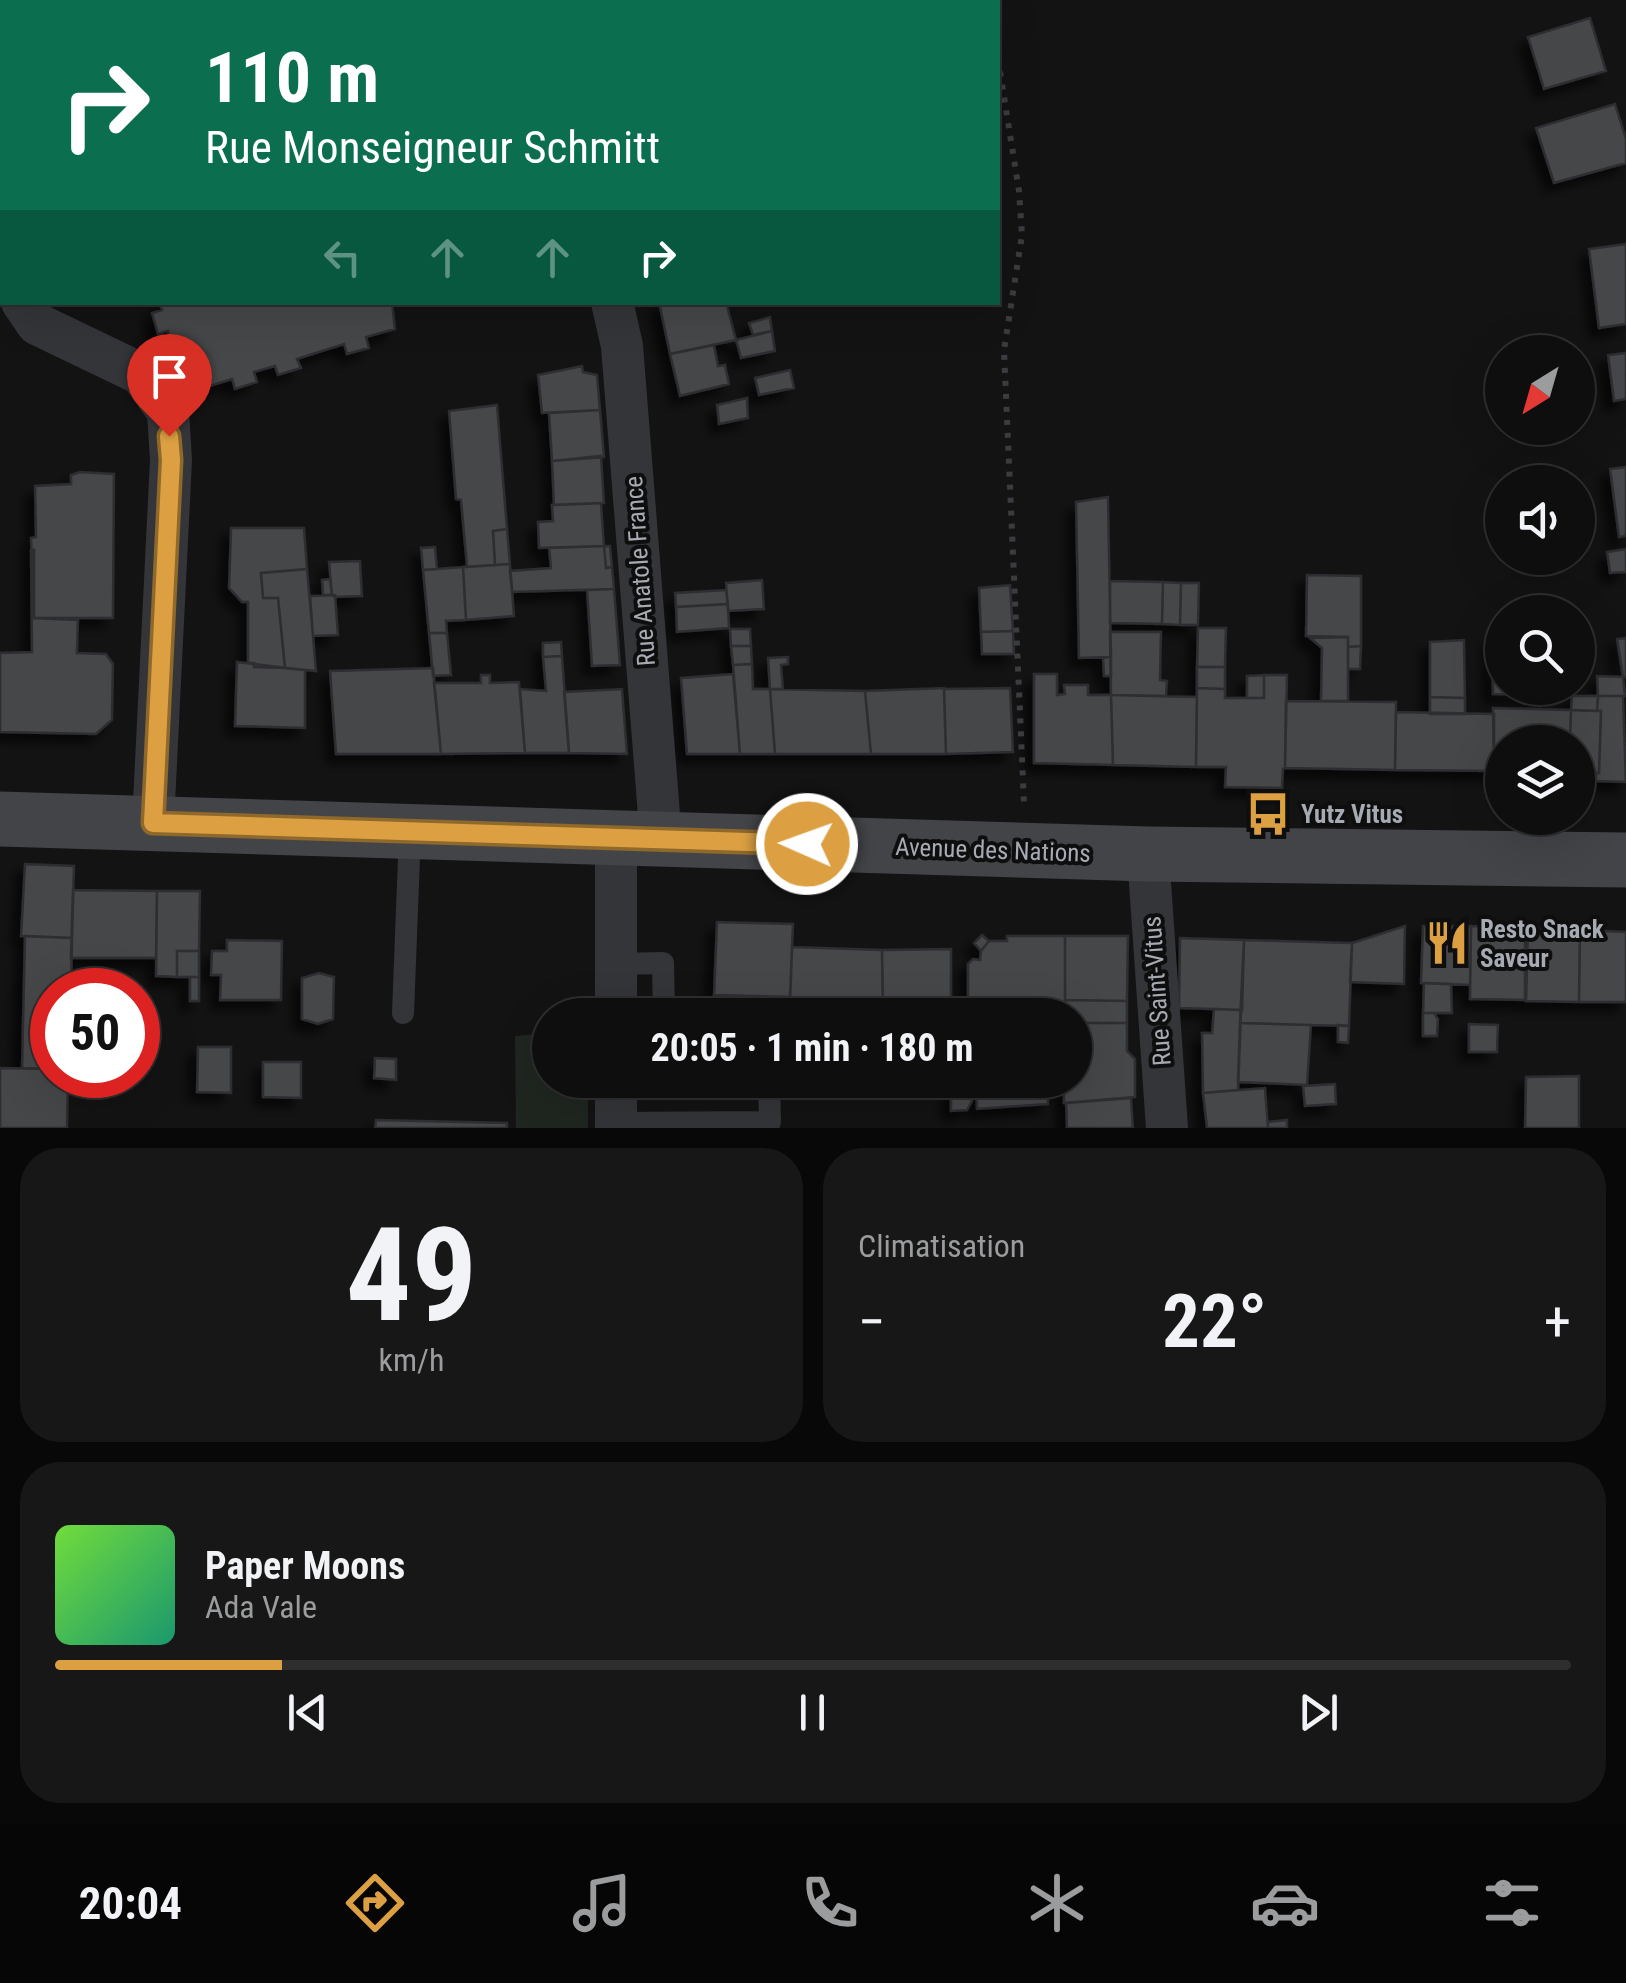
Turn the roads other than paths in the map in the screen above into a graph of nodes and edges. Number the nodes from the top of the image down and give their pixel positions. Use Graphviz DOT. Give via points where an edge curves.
graph roads {
  1 [pos="24,305"];
  2 [pos="613,305"];
  3 [pos="0,818"];
  4 [pos="153,823"];
  5 [pos="410,832"];
  6 [pos="638,840"];
  7 [pos="1148,854"];
  8 [pos="1626,860"];
  9 [pos="616,964"];
  10 [pos="616,998"];
  11 [pos="664,998"];
  12 [pos="403,1014"];
  13 [pos="616,1098"];
  14 [pos="770,1098"];
  15 [pos="616,1126"];
  16 [pos="1166,1128"];
  1 -- 4 [label="street" via="37,324 141,374 168,412"];
  2 -- 6 [label="street, Rue Anatole France" via="622,346"];
  3 -- 4 [label="main road, Avenue des Nations"];
  4 -- 5 [label="main road, Avenue des Nations"];
  5 -- 6 [label="main road, Avenue des Nations"];
  5 -- 12 [label="lane"];
  6 -- 7 [label="main road, Avenue des Nations"];
  6 -- 9 [label="street, Rue Anatole France"];
  7 -- 8 [label="main road, Avenue des Nations"];
  7 -- 16 [label="street, Rue Saint-Vitus"];
  9 -- 10 [label="street, Rue Anatole France"];
  9 -- 11 [label="lane" via="663,964"];
  13 -- 15 [label="street"];
  14 -- 15 [label="lane" via="770,1122"];
}
